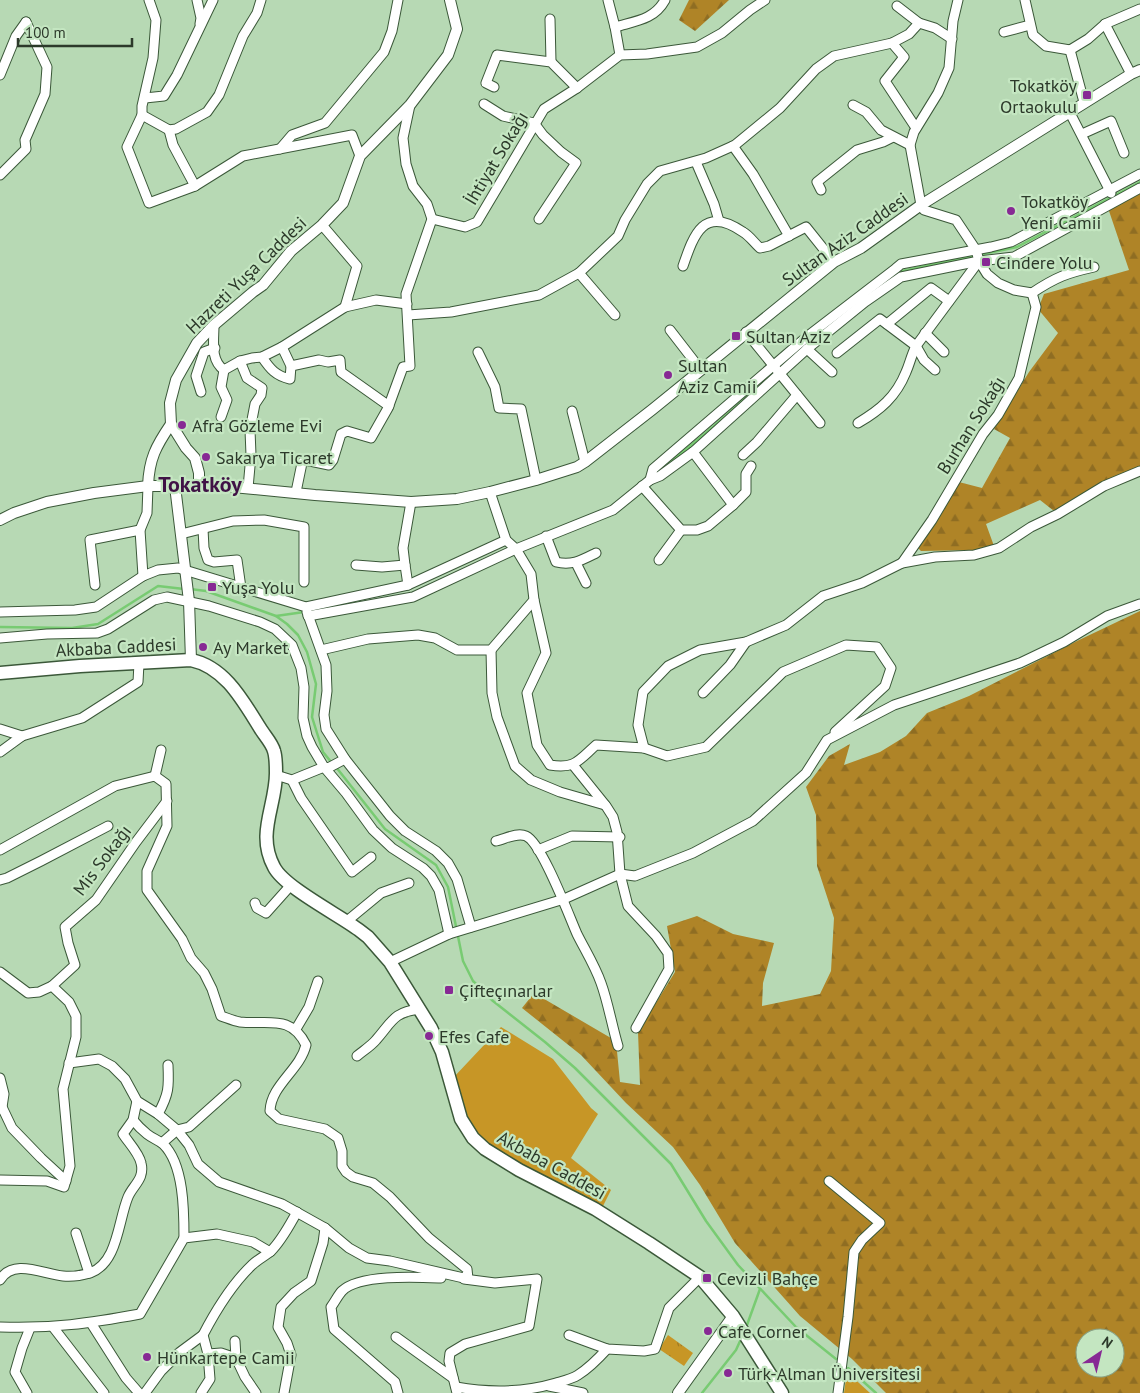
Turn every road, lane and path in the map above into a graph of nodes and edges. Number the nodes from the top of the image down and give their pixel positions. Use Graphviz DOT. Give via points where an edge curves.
graph roads {
  1 [pos="149,0"];
  2 [pos="197,0"];
  3 [pos="213,0"];
  4 [pos="261,0"];
  5 [pos="398,0"];
  6 [pos="450,0"];
  7 [pos="608,0"];
  8 [pos="665,0"];
  9 [pos="765,0"];
  10 [pos="958,0"];
  11 [pos="1025,0"];
  12 [pos="897,6"];
  13 [pos="1140,9"];
  14 [pos="550,19"];
  15 [pos="919,23"];
  16 [pos="1105,24"];
  17 [pos="1030,25"];
  18 [pos="200,26"];
  19 [pos="616,27"];
  20 [pos="1004,32"];
  21 [pos="952,39"];
  22 [pos="892,43"];
  23 [pos="1070,50"];
  24 [pos="620,55"];
  25 [pos="551,62"];
  26 [pos="1136,72"];
  27 [pos="0,75"];
  28 [pos="494,87"];
  29 [pos="577,88"];
  30 [pos="145,98"];
  31 [pos="1084,102"];
  32 [pos="484,104"];
  33 [pos="410,105"];
  34 [pos="853,105"];
  35 [pos="1069,111"];
  36 [pos="142,115"];
  37 [pos="534,123"];
  38 [pos="916,128"];
  39 [pos="169,130"];
  40 [pos="1082,134"];
  41 [pos="892,137"];
  42 [pos="910,145"];
  43 [pos="733,146"];
  44 [pos="280,149"];
  45 [pos="1124,153"];
  46 [pos="360,156"];
  47 [pos="696,162"];
  48 [pos="1140,174"];
  49 [pos="0,175"];
  50 [pos="195,186"];
  51 [pos="1140,188"];
  52 [pos="1109,189"];
  53 [pos="821,190"];
  54 [pos="1115,201"];
  55 [pos="921,205"];
  56 [pos="432,220"];
  57 [pos="539,220"];
  58 [pos="719,221"];
  59 [pos="322,225"];
  60 [pos="789,236"];
  61 [pos="976,250"];
  62 [pos="979,261"];
  63 [pos="834,262"];
  64 [pos="683,266"];
  65 [pos="1094,267"];
  66 [pos="579,273"];
  67 [pos="1032,293"];
  68 [pos="949,301"];
  69 [pos="408,304"];
  70 [pos="345,307"];
  71 [pos="408,315"];
  72 [pos="615,315"];
  73 [pos="887,324"];
  74 [pos="214,325"];
  75 [pos="670,330"];
  76 [pos="746,332"];
  77 [pos="926,333"];
  78 [pos="916,346"];
  79 [pos="282,347"];
  80 [pos="215,348"];
  81 [pos="807,349"];
  82 [pos="478,352"];
  83 [pos="944,352"];
  84 [pos="837,353"];
  85 [pos="262,357"];
  86 [pos="240,361"];
  87 [pos="291,366"];
  88 [pos="773,367"];
  89 [pos="224,370"];
  90 [pos="701,370"];
  91 [pos="935,370"];
  92 [pos="832,372"];
  93 [pos="780,374"];
  94 [pos="201,392"];
  95 [pos="797,395"];
  96 [pos="389,406"];
  97 [pos="572,411"];
  98 [pos="220,418"];
  99 [pos="820,423"];
  100 [pos="858,423"];
  101 [pos="171,424"];
  102 [pos="693,452"];
  103 [pos="743,455"];
  104 [pos="585,462"];
  105 [pos="751,466"];
  106 [pos="1140,471"];
  107 [pos="536,480"];
  108 [pos="646,483"];
  109 [pos="148,486"];
  110 [pos="175,486"];
  111 [pos="199,486"];
  112 [pos="248,488"];
  113 [pos="296,492"];
  114 [pos="490,492"];
  115 [pos="411,502"];
  116 [pos="733,505"];
  117 [pos="0,520"];
  118 [pos="203,529"];
  119 [pos="140,530"];
  120 [pos="681,530"];
  121 [pos="181,534"];
  122 [pos="546,536"];
  123 [pos="506,540"];
  124 [pos="516,549"];
  125 [pos="596,553"];
  126 [pos="659,560"];
  127 [pos="576,563"];
  128 [pos="902,563"];
  129 [pos="404,564"];
  130 [pos="356,565"];
  131 [pos="185,574"];
  132 [pos="144,576"];
  133 [pos="304,582"];
  134 [pos="586,583"];
  135 [pos="95,585"];
  136 [pos="408,585"];
  137 [pos="240,588"];
  138 [pos="189,599"];
  139 [pos="534,600"];
  140 [pos="1140,604"];
  141 [pos="0,612"];
  142 [pos="307,612"];
  143 [pos="0,638"];
  144 [pos="746,642"];
  145 [pos="321,650"];
  146 [pos="491,650"];
  147 [pos="191,660"];
  148 [pos="140,663"];
  149 [pos="0,673"];
  150 [pos="703,693"];
  151 [pos="0,729"];
  152 [pos="22,736"];
  153 [pos="827,740"];
  154 [pos="644,748"];
  155 [pos="161,750"];
  156 [pos="0,752"];
  157 [pos="343,760"];
  158 [pos="573,765"];
  159 [pos="326,767"];
  160 [pos="276,775"];
  161 [pos="155,776"];
  162 [pos="292,780"];
  163 [pos="168,801"];
  164 [pos="606,806"];
  165 [pos="108,826"];
  166 [pos="618,836"];
  167 [pos="496,842"];
  168 [pos="0,850"];
  169 [pos="538,850"];
  170 [pos="371,857"];
  171 [pos="620,874"];
  172 [pos="0,880"];
  173 [pos="409,883"];
  174 [pos="291,885"];
  175 [pos="564,899"];
  176 [pos="255,903"];
  177 [pos="347,921"];
  178 [pos="470,928"];
  179 [pos="451,933"];
  180 [pos="390,962"];
  181 [pos="0,972"];
  182 [pos="318,982"];
  183 [pos="52,986"];
  184 [pos="420,1008"];
  185 [pos="636,1028"];
  186 [pos="296,1029"];
  187 [pos="618,1046"];
  188 [pos="357,1056"];
  189 [pos="69,1063"];
  190 [pos="168,1065"];
  191 [pos="0,1078"];
  192 [pos="236,1085"];
  193 [pos="2,1094"];
  194 [pos="137,1100"];
  195 [pos="1,1108"];
  196 [pos="158,1114"];
  197 [pos="133,1120"];
  198 [pos="177,1130"];
  199 [pos="162,1143"];
  200 [pos="0,1180"];
  201 [pos="829,1181"];
  202 [pos="65,1184"];
  203 [pos="297,1212"];
  204 [pos="325,1228"];
  205 [pos="76,1233"];
  206 [pos="184,1238"];
  207 [pos="270,1252"];
  208 [pos="89,1273"];
  209 [pos="700,1277"];
  210 [pos="468,1279"];
  211 [pos="0,1280"];
  212 [pos="734,1316"];
  213 [pos="91,1323"];
  214 [pos="0,1327"];
  215 [pos="53,1327"];
  216 [pos="30,1328"];
  217 [pos="203,1335"];
  218 [pos="569,1335"];
  219 [pos="396,1337"];
  220 [pos="235,1341"];
  221 [pos="607,1349"];
  222 [pos="208,1354"];
  223 [pos="236,1358"];
  224 [pos="455,1386"];
  225 [pos="546,1386"];
  226 [pos="27,1393"];
  227 [pos="104,1393"];
  228 [pos="139,1393"];
  229 [pos="145,1393"];
  230 [pos="201,1393"];
  231 [pos="256,1393"];
  232 [pos="284,1393"];
  233 [pos="398,1393"];
  234 [pos="580,1393"];
  235 [pos="678,1393"];
  236 [pos="782,1393"];
  237 [pos="838,1393"];
  1 -- 30 [label="street" via="156,20"];
  2 -- 18 [label="street"];
  3 -- 18 [label="street"];
  4 -- 39 [label="street" via="219,95 207,112"];
  5 -- 44 [label="street" via="384,52 325,123 292,135"];
  6 -- 33 [label="street, Hazreti Yuşa Caddesi" via="457,29 448,55"];
  7 -- 19 [label="street"];
  8 -- 19 [label="street" via="648,18"];
  9 -- 24 [label="street" via="722,33 697,47"];
  10 -- 21 [label="street"];
  11 -- 17 [label="street"];
  12 -- 15 [label="street"];
  13 -- 16 [label="street"];
  14 -- 25 [label="street"];
  15 -- 21 [label="street"];
  15 -- 22 [label="street" via="909,34"];
  16 -- 23 [label="street"];
  16 -- 26 [label="street"];
  17 -- 20 [label="street"];
  17 -- 23 [label="street" via="1032,35 1046,46"];
  18 -- 30 [label="street" via="164,96"];
  19 -- 24 [label="street"];
  21 -- 38 [label="street" via="949,68"];
  22 -- 38 [label="street" via="904,57 884,81"];
  22 -- 43 [label="street" via="834,56 816,69 780,108"];
  23 -- 31 [label="street"];
  24 -- 29 [label="street, İhtiyat Sokağı"];
  25 -- 28 [label="street" via="497,55 486,83"];
  25 -- 29 [label="street"];
  26 -- 31 [label="street, Sultan Aziz Caddesi"];
  27 -- 49 [label="street" via="16,36 26,22 47,67 45,94 24,140 26,149"];
  29 -- 37 [label="street, İhtiyat Sokağı" via="544,109"];
  30 -- 36 [label="street"];
  31 -- 35 [label="street, Sultan Aziz Caddesi"];
  32 -- 37 [label="street" via="504,116"];
  33 -- 46 [label="street, Hazreti Yuşa Caddesi"];
  33 -- 56 [label="street" via="403,138 406,164 413,186 427,204"];
  34 -- 41 [label="street" via="866,112 881,130"];
  35 -- 40 [label="street"];
  35 -- 55 [label="street, Sultan Aziz Caddesi"];
  36 -- 39 [label="street"];
  36 -- 50 [label="street" via="128,146 149,203"];
  37 -- 56 [label="street, İhtiyat Sokağı" via="477,222 465,227"];
  37 -- 57 [label="street" via="576,163"];
  38 -- 42 [label="street"];
  39 -- 50 [label="street" via="173,145"];
  40 -- 45 [label="street" via="1111,121"];
  40 -- 52 [label="street"];
  41 -- 42 [label="street"];
  41 -- 53 [label="street" via="856,150 818,182"];
  42 -- 55 [label="street"];
  43 -- 47 [label="street"];
  43 -- 60 [label="street" via="754,174"];
  44 -- 46 [label="street" via="352,135"];
  44 -- 50 [label="street" via="243,156"];
  46 -- 59 [label="street, Hazreti Yuşa Caddesi" via="343,203"];
  47 -- 58 [label="street"];
  47 -- 66 [label="street" via="660,171 647,184 618,236"];
  48 -- 52 [label="street"];
  51 -- 54 [label="street"];
  52 -- 54 [label="street"];
  52 -- 61 [label="street" via="1011,242"];
  54 -- 62 [label="street" via="1014,257"];
  55 -- 61 [label="street" via="924,210 956,220"];
  55 -- 63 [label="street, Sultan Aziz Caddesi" via="861,248"];
  56 -- 69 [label="street" via="406,294"];
  58 -- 60 [label="street" via="745,233 760,248"];
  58 -- 64 [label="street" via="702,226 691,243"];
  59 -- 70 [label="street" via="357,266"];
  59 -- 74 [label="street, Hazreti Yuşa Caddesi" via="291,252 263,285"];
  60 -- 63 [label="street" via="806,227"];
  61 -- 62 [label="street"];
  61 -- 88 [label="street" via="901,264"];
  62 -- 67 [label="street" via="998,284"];
  62 -- 68 [label="street"];
  62 -- 81 [label="street" via="901,277"];
  63 -- 76 [label="street, Sultan Aziz Caddesi"];
  65 -- 67 [label="street" via="1070,272"];
  66 -- 71 [label="street" via="539,295 451,312"];
  66 -- 72 [label="street"];
  67 -- 128 [label="street, Burhan Sokağı" via="1036,307 1019,378"];
  68 -- 73 [label="street" via="931,288"];
  68 -- 77 [label="street"];
  69 -- 70 [label="street" via="376,300"];
  69 -- 71 [label="street"];
  70 -- 79 [label="street"];
  71 -- 96 [label="street" via="410,366 402,368"];
  73 -- 78 [label="street"];
  73 -- 84 [label="street" via="880,319"];
  74 -- 80 [label="street"];
  74 -- 101 [label="street, Hazreti Yuşa Caddesi" via="197,343 176,380 170,403"];
  75 -- 90 [label="street"];
  76 -- 88 [label="street"];
  76 -- 90 [label="street, Sultan Aziz Caddesi"];
  77 -- 78 [label="street"];
  77 -- 83 [label="street"];
  78 -- 91 [label="street"];
  78 -- 100 [label="street" via="892,399 878,412"];
  79 -- 85 [label="street"];
  79 -- 87 [label="street"];
  80 -- 89 [label="street" via="214,359"];
  80 -- 94 [label="street" via="204,352 196,376"];
  81 -- 92 [label="street"];
  81 -- 93 [label="street"];
  82 -- 107 [label="street" via="495,387 499,408 521,409"];
  85 -- 86 [label="street"];
  85 -- 87 [label="street" via="279,377 290,379"];
  86 -- 89 [label="street"];
  86 -- 112 [label="street" via="247,378 262,388 250,430"];
  87 -- 96 [label="street" via="319,360 340,360 341,372"];
  88 -- 93 [label="street"];
  88 -- 108 [label="street" via="653,469"];
  89 -- 98 [label="street" via="221,387 227,400"];
  90 -- 104 [label="street, Sultan Aziz Caddesi"];
  93 -- 95 [label="street"];
  93 -- 102 [label="street"];
  95 -- 99 [label="street"];
  95 -- 103 [label="street"];
  96 -- 113 [label="street" via="370,438 346,431 341,434 329,465 305,460"];
  97 -- 104 [label="street"];
  101 -- 109 [label="street" via="153,452"];
  101 -- 111 [label="street" via="195,458 200,474"];
  102 -- 108 [label="street"];
  102 -- 116 [label="street"];
  104 -- 107 [label="street, Sultan Aziz Caddesi"];
  105 -- 116 [label="street" via="746,474 746,492"];
  106 -- 128 [label="street" via="1104,486 999,548 974,555"];
  107 -- 114 [label="street, Sultan Aziz Caddesi"];
  108 -- 120 [label="street"];
  108 -- 122 [label="street" via="613,510"];
  109 -- 110 [label="street, Sultan Aziz Caddesi"];
  109 -- 117 [label="street, Sultan Aziz Caddesi" via="47,502"];
  109 -- 119 [label="street" via="147,513"];
  110 -- 111 [label="street, Sultan Aziz Caddesi"];
  110 -- 121 [label="street"];
  111 -- 112 [label="street, Sultan Aziz Caddesi"];
  112 -- 113 [label="street, Sultan Aziz Caddesi"];
  113 -- 115 [label="street, Sultan Aziz Caddesi"];
  114 -- 115 [label="street, Sultan Aziz Caddesi" via="457,499"];
  114 -- 123 [label="street"];
  115 -- 129 [label="street"];
  116 -- 120 [label="street" via="708,526"];
  118 -- 121 [label="street"];
  118 -- 133 [label="street" via="233,521 264,520 304,528"];
  118 -- 137 [label="street" via="208,560 237,560"];
  119 -- 132 [label="street"];
  119 -- 135 [label="street" via="90,540"];
  120 -- 126 [label="street"];
  121 -- 131 [label="street"];
  122 -- 124 [label="street"];
  122 -- 127 [label="street" via="556,562"];
  123 -- 124 [label="street"];
  123 -- 136 [label="street"];
  124 -- 139 [label="street" via="531,574"];
  124 -- 142 [label="street" via="413,597"];
  125 -- 127 [label="street"];
  127 -- 134 [label="street"];
  128 -- 144 [label="street" via="862,583 823,596 786,625"];
  129 -- 130 [label="street"];
  129 -- 136 [label="street"];
  131 -- 132 [label="street" via="178,568 158,570"];
  131 -- 137 [label="street"];
  131 -- 138 [label="street"];
  132 -- 141 [label="street" via="96,608"];
  136 -- 142 [label="street"];
  137 -- 142 [label="street"];
  138 -- 143 [label="street" via="154,600 108,629 97,632"];
  138 -- 147 [label="street"];
  138 -- 159 [label="street" via="260,622 288,640 301,668 307,736"];
  139 -- 146 [label="street"];
  139 -- 158 [label="street" via="546,653 527,693 538,745 550,765"];
  140 -- 153 [label="street" via="1106,616 1064,642 1020,663 894,705"];
  142 -- 145 [label="street"];
  144 -- 150 [label="street" via="730,665"];
  144 -- 154 [label="street" via="700,650 668,666 643,692 638,725"];
  145 -- 146 [label="street" via="368,639 418,635 435,638 457,650"];
  145 -- 157 [label="street" via="326,666 326,729"];
  146 -- 164 [label="street" via="492,693 515,766 531,780"];
  147 -- 148 [label="main road, Akbaba Caddesi"];
  147 -- 160 [label="main road, Akbaba Caddesi" via="203,662 229,682 242,698 274,750"];
  148 -- 149 [label="main road, Akbaba Caddesi"];
  148 -- 152 [label="street" via="138,682 82,718"];
  151 -- 152 [label="street"];
  152 -- 156 [label="street"];
  153 -- 154 [label="street" via="886,686 891,668 877,647 846,645 783,672 706,747 667,756"];
  153 -- 171 [label="street" via="806,773 752,821 693,854 635,876"];
  154 -- 158 [label="street" via="596,745"];
  155 -- 161 [label="street"];
  157 -- 159 [label="street"];
  157 -- 178 [label="street" via="398,824 448,863 457,879"];
  158 -- 164 [label="street"];
  159 -- 162 [label="street"];
  159 -- 179 [label="street" via="379,836 431,876 439,890"];
  160 -- 162 [label="street"];
  160 -- 174 [label="main road, Akbaba Caddesi" via="267,824 267,850 274,869"];
  161 -- 163 [label="street" via="166,784"];
  161 -- 168 [label="street" via="115,786"];
  162 -- 170 [label="street" via="352,872"];
  163 -- 183 [label="street, Mis Sokağı" via="96,900 66,927 75,964"];
  163 -- 186 [label="street" via="167,826 147,870 147,890 204,973 221,1016 237,1022 277,1022"];
  164 -- 166 [label="street"];
  165 -- 172 [label="street"];
  166 -- 169 [label="street" via="572,836"];
  166 -- 171 [label="street"];
  167 -- 169 [label="street" via="524,835"];
  169 -- 175 [label="street"];
  171 -- 175 [label="street"];
  171 -- 185 [label="street" via="628,906 668,953 670,969"];
  173 -- 177 [label="street" via="381,893"];
  174 -- 176 [label="street" via="266,913"];
  174 -- 177 [label="main road, Akbaba Caddesi"];
  175 -- 178 [label="street"];
  175 -- 187 [label="street" via="601,983"];
  177 -- 180 [label="main road, Akbaba Caddesi" via="368,937"];
  178 -- 179 [label="street"];
  179 -- 180 [label="street"];
  180 -- 184 [label="main road, Akbaba Caddesi"];
  181 -- 183 [label="street" via="28,993"];
  182 -- 186 [label="street"];
  183 -- 189 [label="street" via="69,1002 76,1016 76,1037"];
  184 -- 188 [label="street" via="406,1010 396,1016"];
  184 -- 209 [label="main road, Akbaba Caddesi" via="442,1052 461,1119 473,1138 519,1170 595,1209"];
  186 -- 210 [label="street" via="306,1046 304,1055 280,1086 270,1104 270,1112 279,1119 324,1129 338,1138 342,1166 346,1172 373,1184 390,1197 430,1238 467,1269"];
  189 -- 194 [label="street" via="99,1059 112,1066 125,1079"];
  189 -- 202 [label="street" via="63,1089 70,1166"];
  190 -- 196 [label="street" via="169,1086"];
  191 -- 193 [label="street"];
  192 -- 198 [label="street" via="188,1127"];
  193 -- 195 [label="street"];
  194 -- 196 [label="street"];
  194 -- 197 [label="street"];
  195 -- 202 [label="street" via="12,1128"];
  196 -- 198 [label="street"];
  197 -- 199 [label="street" via="146,1134"];
  197 -- 208 [label="street" via="123,1134 141,1161 142,1173 129,1194 111,1251 101,1267"];
  198 -- 199 [label="street"];
  198 -- 203 [label="street" via="198,1164 219,1182"];
  199 -- 206 [label="street" via="175,1165 184,1203"];
  200 -- 202 [label="street" via="47,1180"];
  201 -- 237 [label="street" via="880,1223 854,1252"];
  203 -- 204 [label="street"];
  203 -- 207 [label="street"];
  204 -- 210 [label="street" via="367,1258"];
  204 -- 232 [label="street" via="311,1281 281,1307 278,1327 291,1355"];
  205 -- 208 [label="street"];
  206 -- 207 [label="street" via="217,1234 253,1242"];
  206 -- 213 [label="street" via="140,1314"];
  207 -- 217 [label="street" via="252,1264 235,1284"];
  208 -- 211 [label="street" via="64,1276 13,1269 4,1272"];
  209 -- 212 [label="main road, Akbaba Caddesi"];
  209 -- 221 [label="street" via="669,1308 655,1349"];
  210 -- 224 [label="street" via="495,1283 537,1279 536,1293 529,1326 464,1344 450,1353"];
  210 -- 233 [label="street" via="400,1276 350,1285 331,1307 334,1329 395,1382"];
  212 -- 235 [label="street"];
  212 -- 236 [label="main road, Akbaba Caddesi"];
  213 -- 215 [label="street"];
  213 -- 228 [label="street"];
  214 -- 216 [label="street"];
  215 -- 216 [label="street"];
  215 -- 227 [label="street"];
  216 -- 226 [label="street" via="14,1372"];
  217 -- 222 [label="street"];
  217 -- 229 [label="street" via="161,1371"];
  218 -- 221 [label="street"];
  219 -- 224 [label="street"];
  220 -- 223 [label="street"];
  221 -- 225 [label="street" via="576,1376"];
  222 -- 223 [label="street" via="221,1353"];
  222 -- 230 [label="street" via="210,1380"];
  223 -- 231 [label="street"];
  224 -- 225 [label="street" via="480,1392 516,1392"];
  225 -- 234 [label="street"];
}
